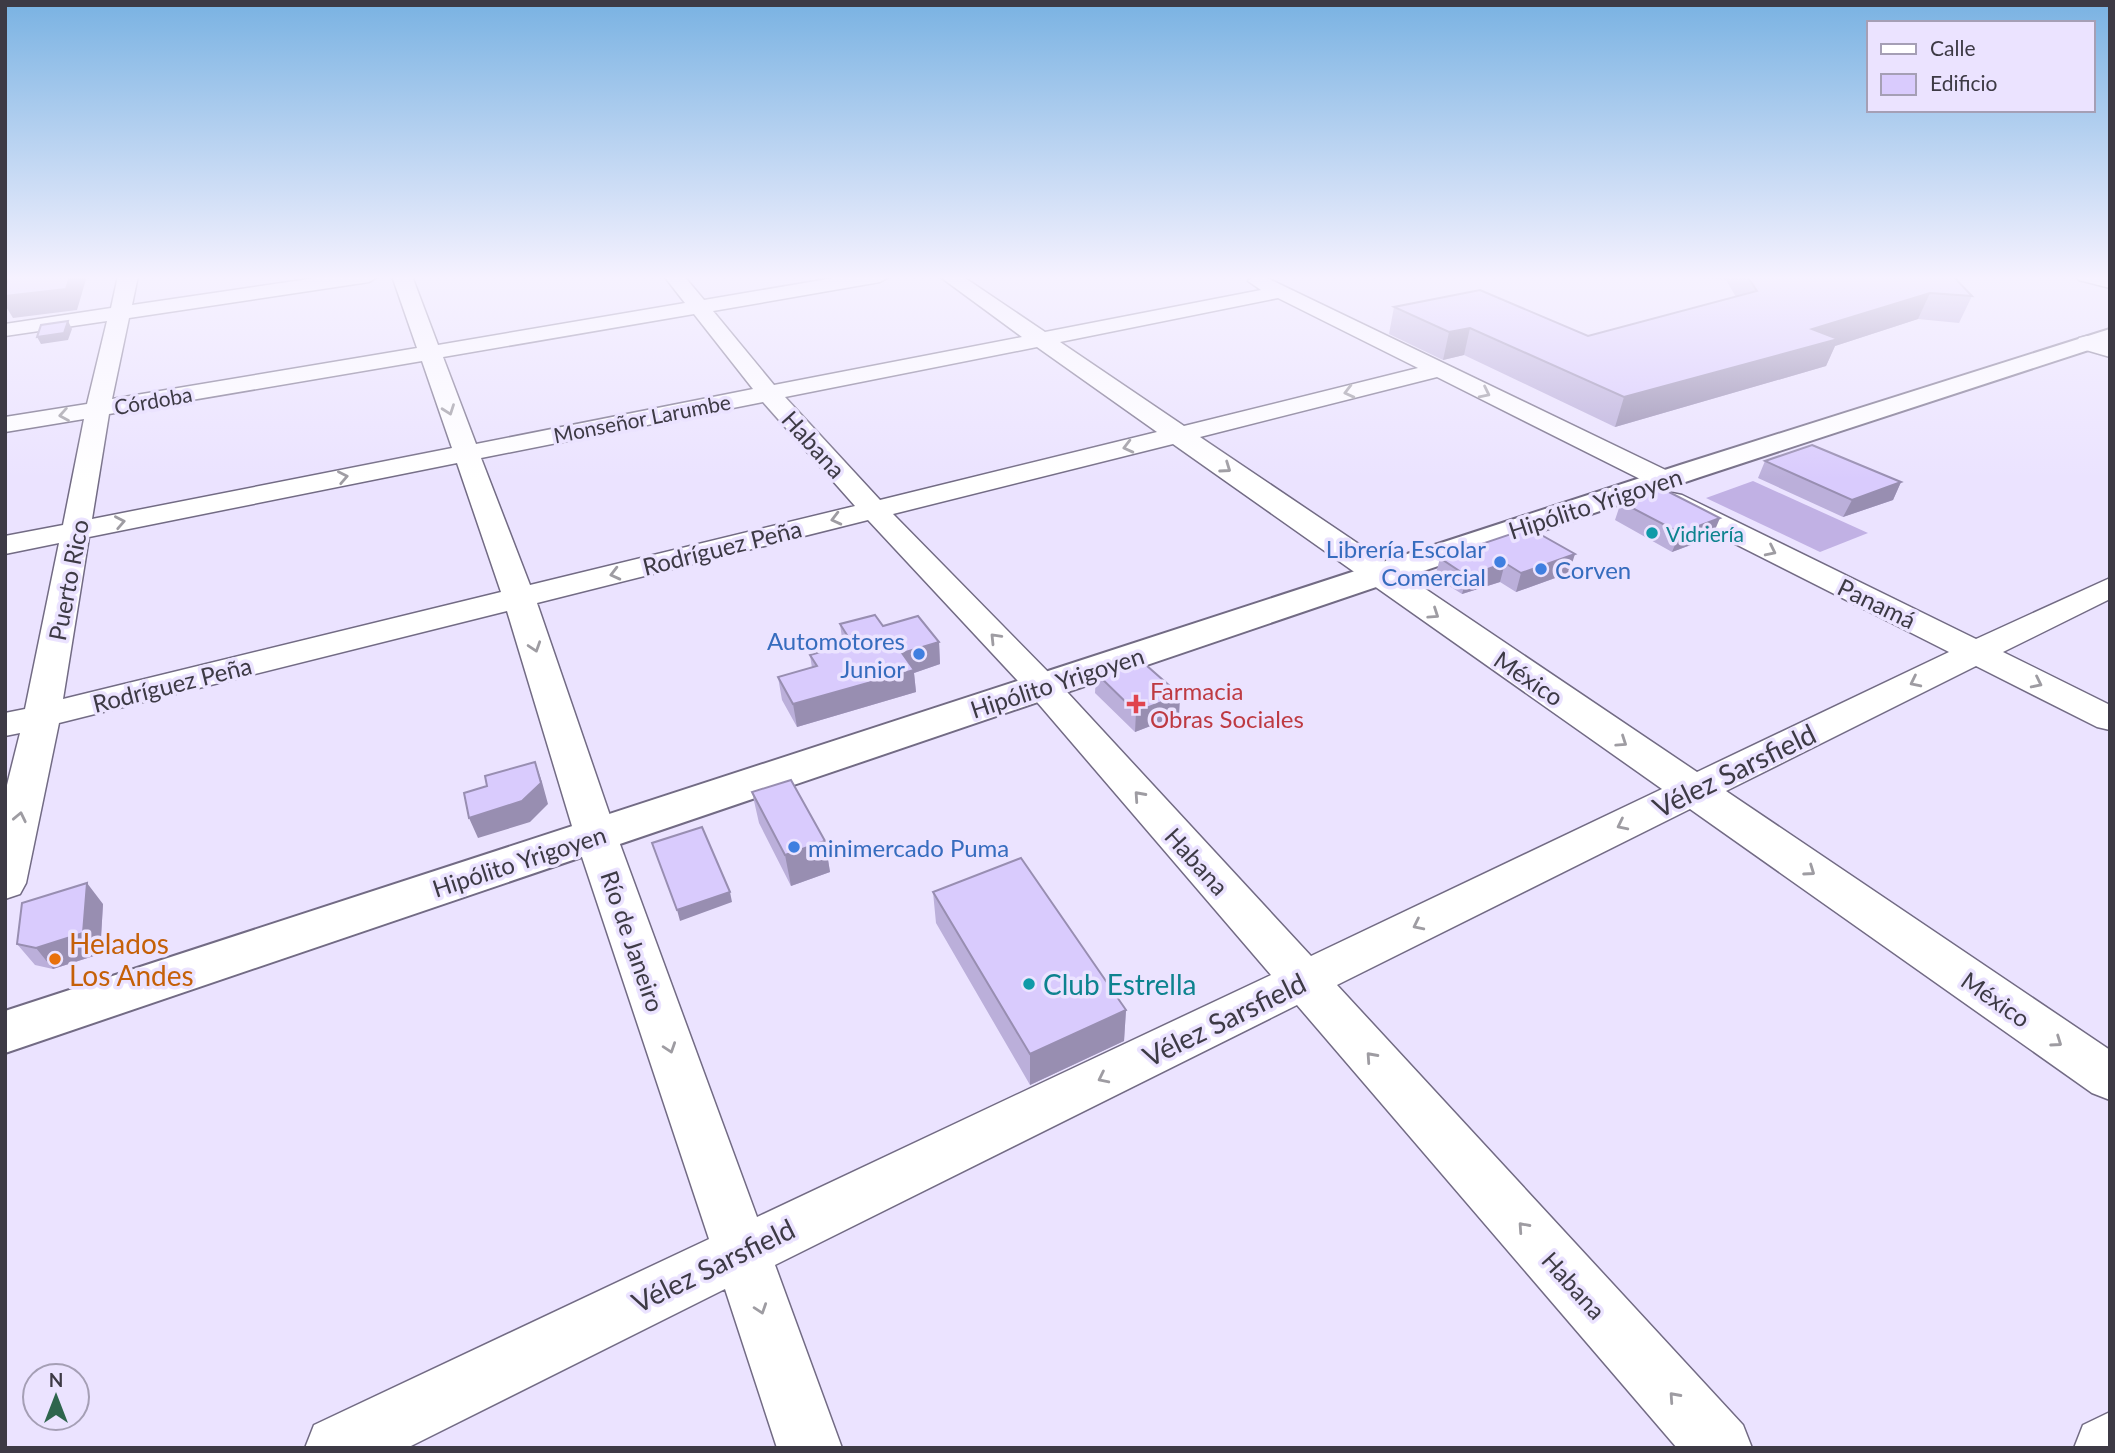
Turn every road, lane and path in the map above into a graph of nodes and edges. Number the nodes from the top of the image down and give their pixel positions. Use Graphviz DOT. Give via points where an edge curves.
graph roads {
  1 [pos="112,344"];
  2 [pos="425,344"];
  3 [pos="486,344"];
  4 [pos="730,344"];
  5 [pos="1016,344"];
  6 [pos="1047,344"];
  7 [pos="1386,344"];
  8 [pos="2099,344"];
  9 [pos="428,354"];
  10 [pos="1439,370"];
  11 [pos="768,393"];
  12 [pos="98,410"];
  13 [pos="5,425"];
  14 [pos="1179,434"];
  15 [pos="465,453"];
  16 [pos="1654,483"];
  17 [pos="873,510"];
  18 [pos="78,530"];
  19 [pos="5,545"];
  20 [pos="1378,575"];
  21 [pos="2110,587"];
  22 [pos="519,598"];
  23 [pos="1976,653"];
  24 [pos="1042,687"];
  25 [pos="42,716"];
  26 [pos="2110,719"];
  27 [pos="5,725"];
  28 [pos="1692,790"];
  29 [pos="596,835"];
  30 [pos="5,883"];
  31 [pos="1303,981"];
  32 [pos="5,1032"];
  33 [pos="2110,1078"];
  34 [pos="741,1251"];
  35 [pos="2110,1444"];
  36 [pos="337,1448"];
  37 [pos="810,1448"];
  38 [pos="1720,1448"];
  39 [pos="2106,1448"];
  1 -- 12 [label="street, Puerto Rico"];
  2 -- 9 [label="street, Río de Janeiro"];
  3 -- 9 [label="street, Córdoba"];
  4 -- 11 [label="street, Habana"];
  5 -- 11 [label="street, Monseñor Larumbe"];
  6 -- 14 [label="street, México"];
  7 -- 10 [label="street, Panamá"];
  8 -- 16 [label="street, Hipólito Yrigoyen"];
  9 -- 12 [label="street, Córdoba"];
  9 -- 15 [label="street, Río de Janeiro, one-way"];
  10 -- 14 [label="street, Rodríguez Peña, one-way"];
  10 -- 16 [label="street, Panamá, one-way"];
  11 -- 15 [label="street, Monseñor Larumbe"];
  11 -- 17 [label="street, Habana"];
  12 -- 13 [label="street, Córdoba, one-way"];
  12 -- 18 [label="street, Puerto Rico"];
  14 -- 17 [label="street, Rodríguez Peña, one-way"];
  14 -- 20 [label="street, México, one-way"];
  18 -- 15 [label="street, Monseñor Larumbe, one-way"];
  15 -- 22 [label="street, Río de Janeiro"];
  16 -- 20 [label="street, Hipólito Yrigoyen"];
  16 -- 23 [label="street, Panamá, one-way"];
  17 -- 22 [label="street, Rodríguez Peña, one-way"];
  24 -- 17 [label="street, Habana, one-way"];
  18 -- 19 [label="street, Monseñor Larumbe"];
  18 -- 25 [label="street, Puerto Rico"];
  20 -- 24 [label="street, Hipólito Yrigoyen"];
  20 -- 28 [label="street, México, one-way"];
  21 -- 23 [label="street, Vélez Sarsfield"];
  22 -- 25 [label="street, Rodríguez Peña"];
  22 -- 29 [label="street, Río de Janeiro, one-way"];
  23 -- 26 [label="street, Panamá, one-way"];
  23 -- 28 [label="street, Vélez Sarsfield, one-way"];
  24 -- 29 [label="street, Hipólito Yrigoyen"];
  31 -- 24 [label="street, Habana, one-way"];
  25 -- 27 [label="street, Rodríguez Peña"];
  30 -- 25 [label="street, Puerto Rico, one-way"];
  28 -- 31 [label="street, Vélez Sarsfield, one-way"];
  28 -- 33 [label="street, México, one-way"];
  29 -- 32 [label="street, Hipólito Yrigoyen"];
  29 -- 34 [label="street, Río de Janeiro, one-way"];
  31 -- 34 [label="street, Vélez Sarsfield, one-way"];
  38 -- 31 [label="street, Habana, one-way"];
  34 -- 36 [label="street, Vélez Sarsfield"];
  34 -- 37 [label="street, Río de Janeiro, one-way"];
  35 -- 39 [label="street"];
}
